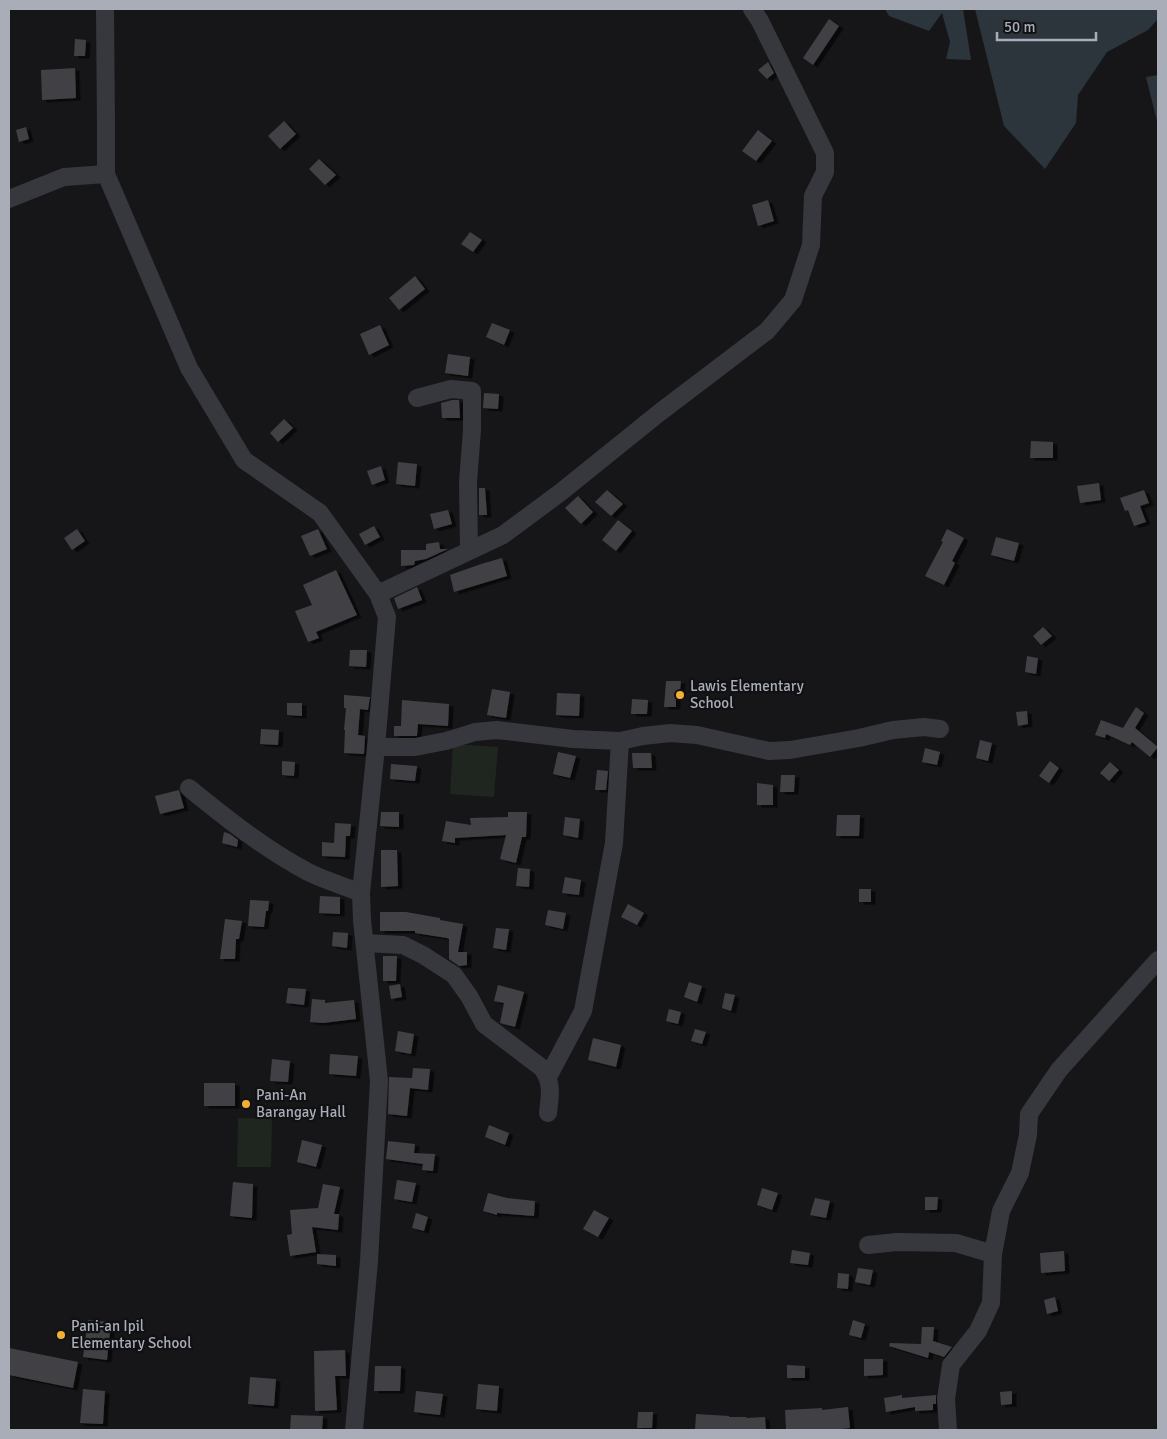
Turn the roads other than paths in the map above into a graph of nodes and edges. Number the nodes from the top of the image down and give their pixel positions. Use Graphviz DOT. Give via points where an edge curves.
graph roads {
  1 [pos="105,9"];
  2 [pos="752,9"];
  3 [pos="106,174"];
  4 [pos="9,199"];
  5 [pos="417,398"];
  6 [pos="469,551"];
  7 [pos="378,594"];
  8 [pos="940,730"];
  9 [pos="620,741"];
  10 [pos="376,746"];
  11 [pos="190,788"];
  12 [pos="361,892"];
  13 [pos="365,943"];
  14 [pos="1158,960"];
  15 [pos="548,1077"];
  16 [pos="548,1113"];
  17 [pos="868,1246"];
  18 [pos="993,1254"];
  19 [pos="354,1430"];
  20 [pos="948,1430"];
  1 -- 3 [label="street"];
  2 -- 6 [label="street" via="825,153 825,172 813,196 811,245 793,300 767,331 561,492 503,535"];
  3 -- 4 [label="street" via="64,177"];
  3 -- 7 [label="street" via="189,368 244,460 320,513"];
  5 -- 6 [label="street" via="451,389 472,391"];
  6 -- 7 [label="street"];
  7 -- 10 [label="street" via="387,617"];
  8 -- 9 [label="street" via="924,726 769,751 697,735 670,733"];
  9 -- 10 [label="street" via="497,730 414,747"];
  9 -- 15 [label="street" via="614,843 583,1011"];
  10 -- 12 [label="street"];
  11 -- 12 [label="street" via="236,826 272,850 309,872"];
  12 -- 13 [label="street"];
  13 -- 15 [label="street" via="403,945 454,975 484,1024 542,1068"];
  13 -- 19 [label="street" via="379,1081"];
  14 -- 18 [label="street" via="1059,1070 1029,1114 1020,1173 1001,1210"];
  15 -- 16 [label="street" via="551,1089"];
  17 -- 18 [label="street" via="897,1242 956,1243"];
  18 -- 20 [label="street" via="991,1303 978,1331 951,1366 946,1399"];
}
